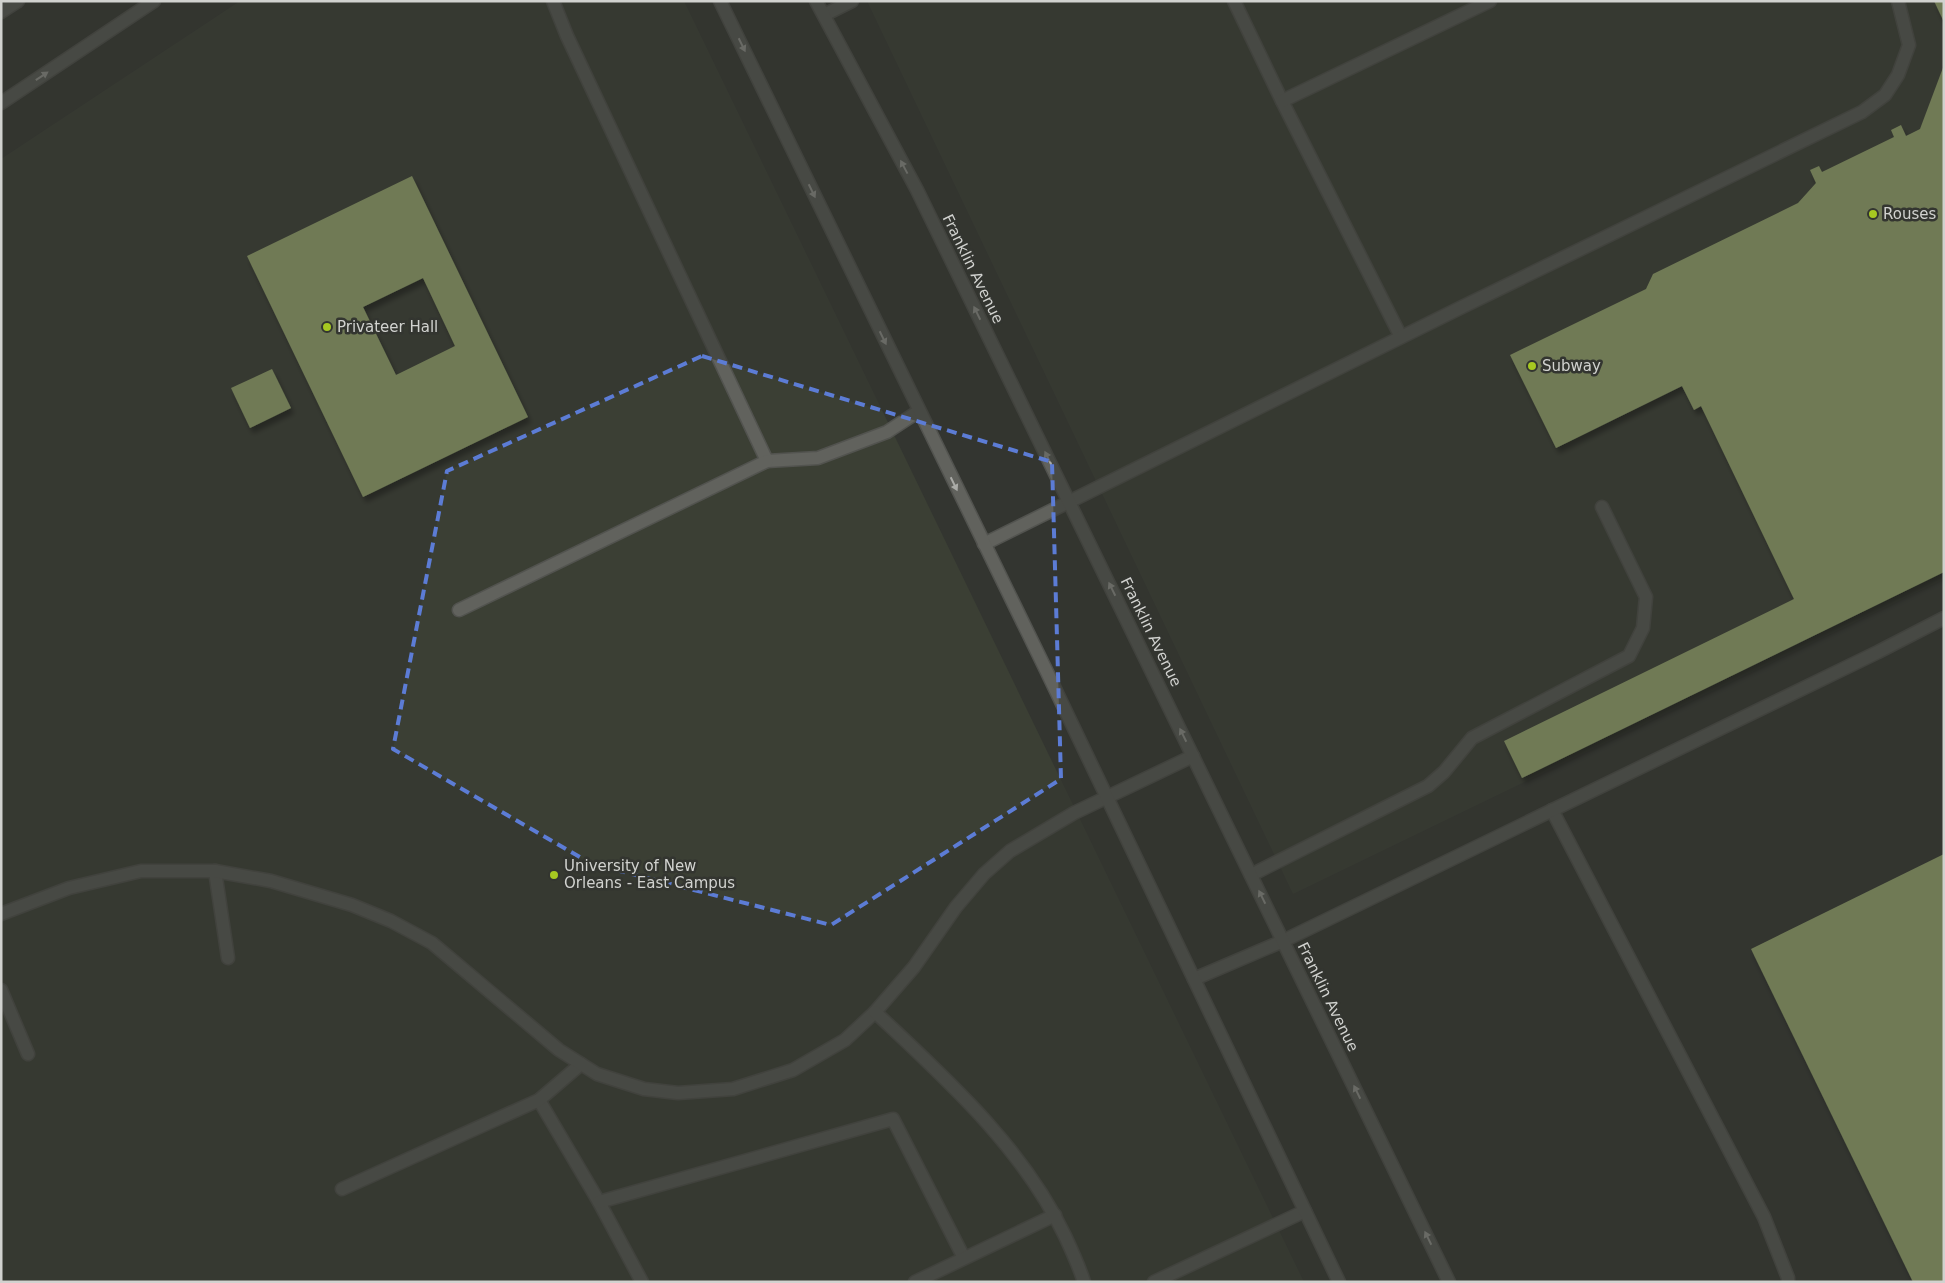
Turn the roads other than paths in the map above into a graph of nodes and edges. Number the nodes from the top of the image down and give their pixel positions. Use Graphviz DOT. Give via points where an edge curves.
graph roads {
  1 [pos="18,1"];
  2 [pos="154,1"];
  3 [pos="553,1"];
  4 [pos="720,1"];
  5 [pos="816,1"];
  6 [pos="852,1"];
  7 [pos="1234,1"];
  8 [pos="1490,1"];
  9 [pos="1898,1"];
  10 [pos="1,12"];
  11 [pos="824,16"];
  12 [pos="1282,101"];
  13 [pos="1,103"];
  14 [pos="1402,337"];
  15 [pos="919,411"];
  16 [pos="767,461"];
  17 [pos="1070,502"];
  18 [pos="1602,507"];
  19 [pos="984,544"];
  20 [pos="459,610"];
  21 [pos="1944,618"];
  22 [pos="1193,756"];
  23 [pos="1107,798"];
  24 [pos="1552,810"];
  25 [pos="215,871"];
  26 [pos="1251,875"];
  27 [pos="1,914"];
  28 [pos="1283,941"];
  29 [pos="228,958"];
  30 [pos="1194,979"];
  31 [pos="1,990"];
  32 [pos="875,1012"];
  33 [pos="28,1054"];
  34 [pos="581,1064"];
  35 [pos="539,1100"];
  36 [pos="342,1189"];
  37 [pos="599,1202"];
  38 [pos="1305,1211"];
  39 [pos="1055,1215"];
  40 [pos="964,1258"];
  41 [pos="642,1282"];
  42 [pos="915,1282"];
  43 [pos="1084,1282"];
  44 [pos="1154,1282"];
  45 [pos="1339,1282"];
  46 [pos="1449,1282"];
  47 [pos="1788,1282"];
  1 -- 10 [label="street"];
  13 -- 2 [label="street, one-way"];
  3 -- 16 [label="street"];
  4 -- 15 [label="street, one-way"];
  5 -- 11 [label="street, Franklin Avenue"];
  6 -- 11 [label="street"];
  7 -- 12 [label="street"];
  8 -- 12 [label="street"];
  9 -- 14 [label="street" via="1908,45 1898,75 1884,95 1862,112"];
  17 -- 11 [label="street, Franklin Avenue, one-way" via="917,190"];
  12 -- 14 [label="street"];
  14 -- 17 [label="street"];
  15 -- 16 [label="street" via="887,432 818,458"];
  15 -- 19 [label="street, one-way"];
  16 -- 20 [label="street"];
  17 -- 19 [label="street"];
  22 -- 17 [label="street, Franklin Avenue, one-way"];
  18 -- 26 [label="street" via="1646,598 1643,628 1628,656 1472,738 1428,786"];
  19 -- 23 [label="street"];
  21 -- 24 [label="street"];
  22 -- 23 [label="street"];
  22 -- 26 [label="street, Franklin Avenue"];
  23 -- 30 [label="street"];
  23 -- 32 [label="street" via="1074,813 1010,851 984,874 956,907 914,967"];
  24 -- 28 [label="street"];
  24 -- 47 [label="street" via="1764,1217"];
  25 -- 27 [label="street" via="141,871 69,888"];
  25 -- 29 [label="street"];
  25 -- 34 [label="street" via="271,881 352,905 391,921 432,943 558,1050"];
  28 -- 26 [label="street, Franklin Avenue, one-way"];
  28 -- 30 [label="street"];
  46 -- 28 [label="street, Franklin Avenue, one-way"];
  30 -- 38 [label="street"];
  31 -- 33 [label="street"];
  32 -- 34 [label="street" via="845,1040 793,1070 733,1089 678,1093 644,1089 597,1074"];
  32 -- 39 [label="street" via="950,1083 994,1131 1024,1167"];
  34 -- 35 [label="street"];
  35 -- 36 [label="street"];
  35 -- 37 [label="street"];
  37 -- 40 [label="street" via="893,1118"];
  37 -- 41 [label="street"];
  38 -- 44 [label="street"];
  38 -- 45 [label="street"];
  39 -- 40 [label="street"];
  39 -- 43 [label="street"];
  40 -- 42 [label="street"];
}
